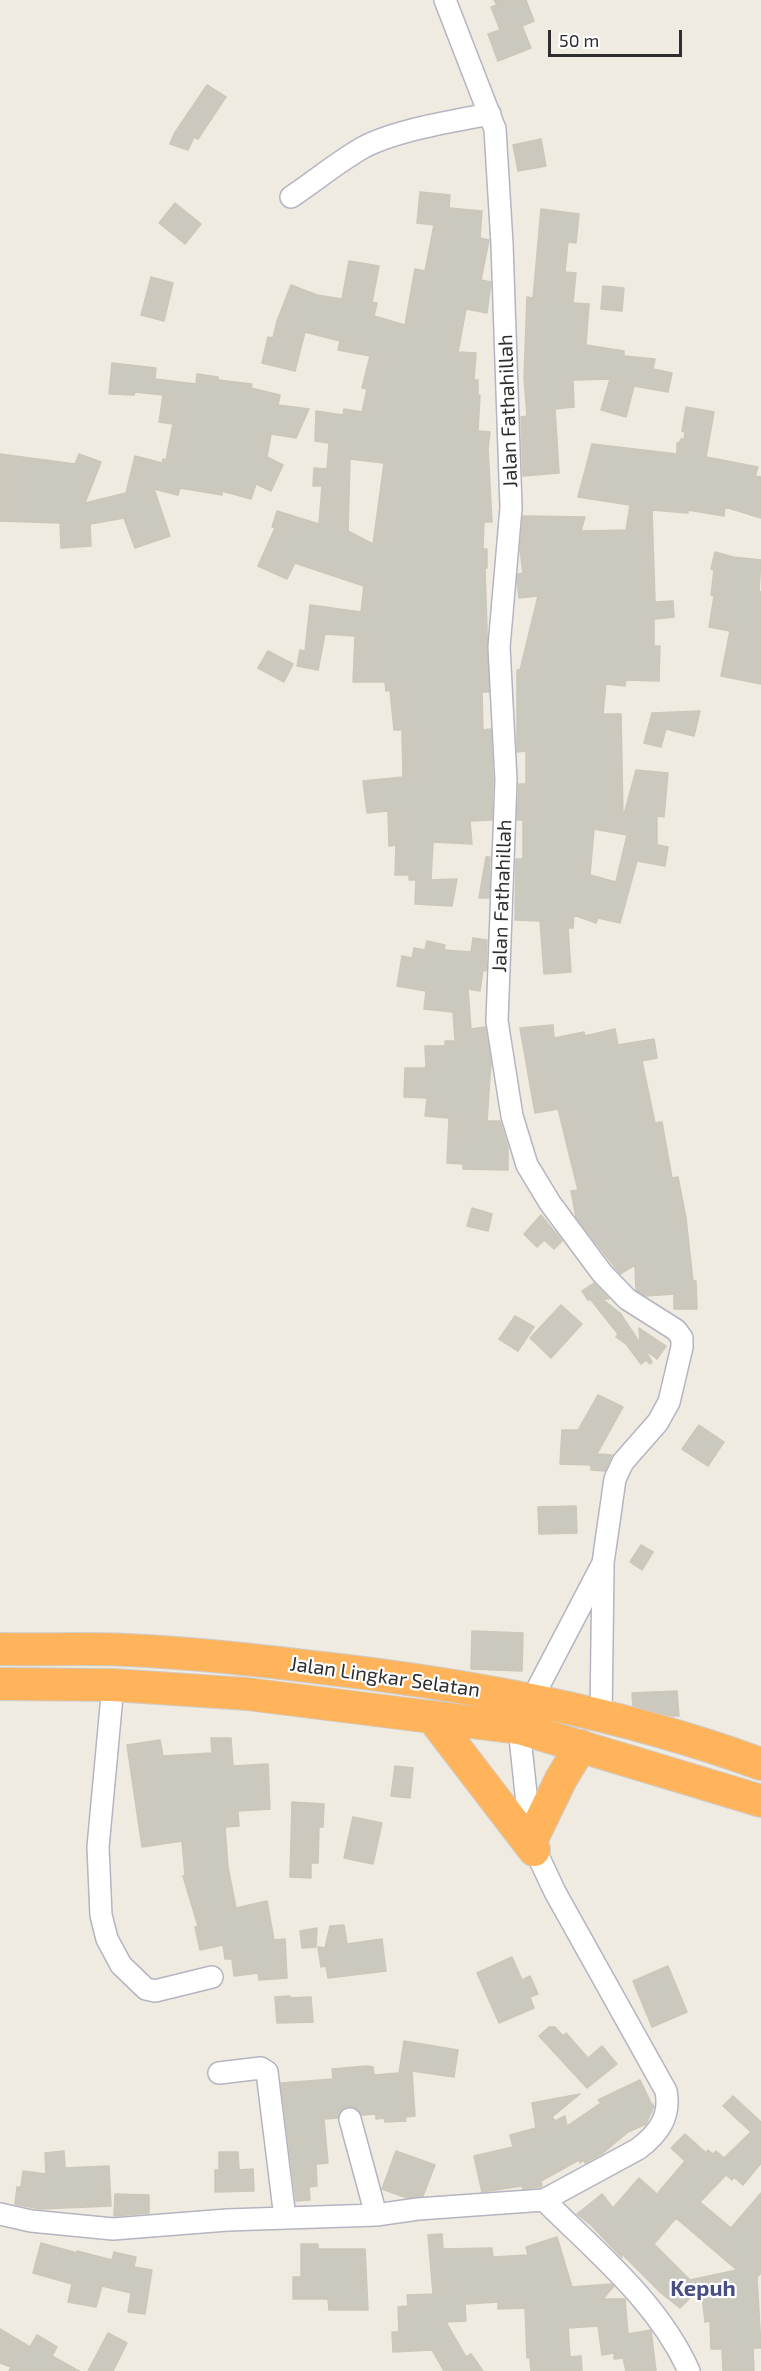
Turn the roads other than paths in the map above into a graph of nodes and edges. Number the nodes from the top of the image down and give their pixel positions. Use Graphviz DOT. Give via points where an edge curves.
graph roads {
  1 [pos="445,0"];
  2 [pos="490,114"];
  3 [pos="291,197"];
  4 [pos="603,1563"];
  5 [pos="0,1649"];
  6 [pos="0,1684"];
  7 [pos="113,1685"];
  8 [pos="532,1699"];
  9 [pos="601,1716"];
  10 [pos="432,1717"];
  11 [pos="519,1728"];
  12 [pos="581,1746"];
  13 [pos="761,1764"];
  14 [pos="761,1801"];
  15 [pos="533,1846"];
  16 [pos="212,1977"];
  17 [pos="219,2073"];
  18 [pos="350,2119"];
  19 [pos="544,2200"];
  20 [pos="0,2214"];
  21 [pos="376,2215"];
  22 [pos="285,2218"];
  23 [pos="689,2371"];
  1 -- 2 [label="street, Jalan Fathahillah"];
  2 -- 3 [label="street" via="378,141"];
  2 -- 4 [label="street, Jalan Fathahillah" via="495,129 502,244 511,508 499,647 506,780 497,1021 500,1048 520,1148 550,1203 602,1273 627,1299 676,1330 682,1338 669,1402 658,1422 623,1462 615,1479"];
  4 -- 8 [label="street, Jalan Fathahillah"];
  4 -- 9 [label="street"];
  5 -- 8 [label="highway, Jalan Lingkar Selatan" via="127,1650 246,1658 410,1678"];
  6 -- 7 [label="highway, Jalan Lingkar Selatan"];
  7 -- 10 [label="highway, Jalan Lingkar Selatan" via="247,1694"];
  7 -- 16 [label="street" via="98,1847 101,1915 107,1939 121,1965 146,1989 155,1991"];
  8 -- 9 [label="highway, Jalan Lingkar Selatan"];
  8 -- 11 [label="street, Jalan Fathahillah"];
  9 -- 13 [label="highway, Jalan Lingkar Selatan" via="710,1745"];
  10 -- 11 [label="highway, Jalan Lingkar Selatan"];
  10 -- 15 [label="highway"];
  11 -- 12 [label="highway, Jalan Lingkar Selatan"];
  11 -- 15 [label="street"];
  12 -- 14 [label="highway, Jalan Lingkar Selatan"];
  12 -- 15 [label="highway" via="561,1779"];
  15 -- 19 [label="street" via="666,2091 668,2102 666,2116 651,2139"];
  17 -- 22 [label="street" via="261,2068 267,2072"];
  18 -- 21 [label="street"];
  19 -- 21 [label="street"];
  19 -- 23 [label="street" via="649,2304"];
  20 -- 22 [label="street" via="113,2229"];
  21 -- 22 [label="street"];
}
